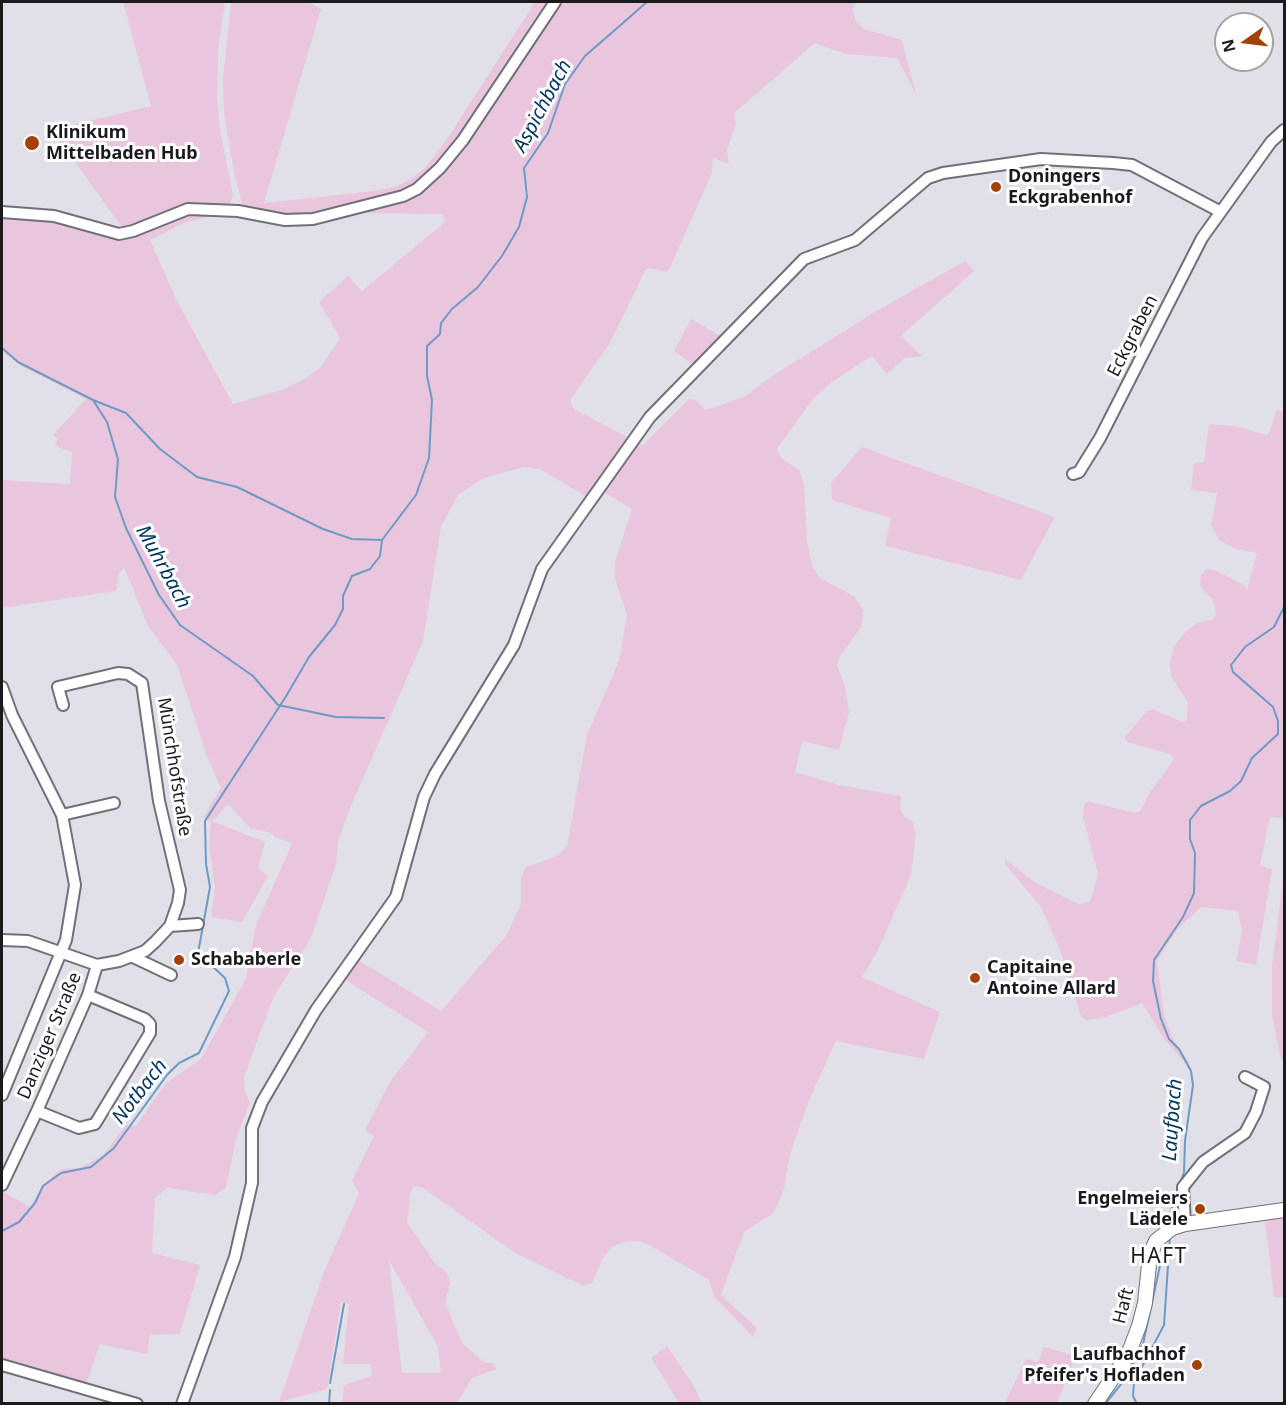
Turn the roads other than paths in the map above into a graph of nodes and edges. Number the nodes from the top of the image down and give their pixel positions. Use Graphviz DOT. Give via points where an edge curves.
graph roads {
  1 [pos="555,2"];
  2 [pos="1284,130"];
  3 [pos="1220,211"];
  4 [pos="2,212"];
  5 [pos="1073,474"];
  6 [pos="2,687"];
  7 [pos="63,705"];
  8 [pos="114,803"];
  9 [pos="62,815"];
  10 [pos="198,924"];
  11 [pos="170,926"];
  12 [pos="2,940"];
  13 [pos="61,951"];
  14 [pos="133,957"];
  15 [pos="98,965"];
  16 [pos="171,975"];
  17 [pos="88,994"];
  18 [pos="1245,1077"];
  19 [pos="2,1095"];
  20 [pos="37,1111"];
  21 [pos="2,1185"];
  22 [pos="1284,1210"];
  23 [pos="1173,1229"];
  24 [pos="2,1365"];
  25 [pos="137,1404"];
  26 [pos="182,1404"];
  27 [pos="1095,1404"];
  1 -- 4 [label="street" via="463,140 440,168 403,196 313,219 285,220 238,211 188,209 119,234 54,216"];
  2 -- 3 [label="street, Eckgraben"];
  3 -- 5 [label="street, Eckgraben" via="1180,278 1100,438"];
  3 -- 26 [label="street" via="1143,170 1113,163 1041,159 928,178 848,245 804,259 650,417 542,569 514,645 424,797 396,897 316,1011 262,1101 252,1128 252,1183 235,1257"];
  6 -- 9 [label="street" via="12,716"];
  7 -- 11 [label="street, Münchhofstraße" via="58,687 118,673 142,683 159,801 180,890"];
  8 -- 9 [label="street"];
  9 -- 13 [label="street" via="75,885"];
  10 -- 11 [label="street"];
  11 -- 14 [label="street, Münchhofstraße" via="145,951"];
  12 -- 13 [label="street" via="28,941"];
  13 -- 15 [label="street"];
  13 -- 19 [label="street"];
  14 -- 15 [label="street, Münchhofstraße"];
  14 -- 16 [label="street"];
  15 -- 17 [label="street, Danziger Straße"];
  17 -- 20 [label="street, Danziger Straße"];
  17 -- 20 [label="street" via="145,1019 150,1024 150,1033 95,1124 79,1128"];
  18 -- 23 [label="street, Haft" via="1264,1086 1256,1112 1245,1133 1203,1162 1187,1180"];
  20 -- 21 [label="street, Danziger Straße"];
  22 -- 23 [label="main road"];
  23 -- 27 [label="main road, Haft" via="1156,1241 1150,1255 1145,1303 1128,1355"];
  24 -- 25 [label="street"];
}
